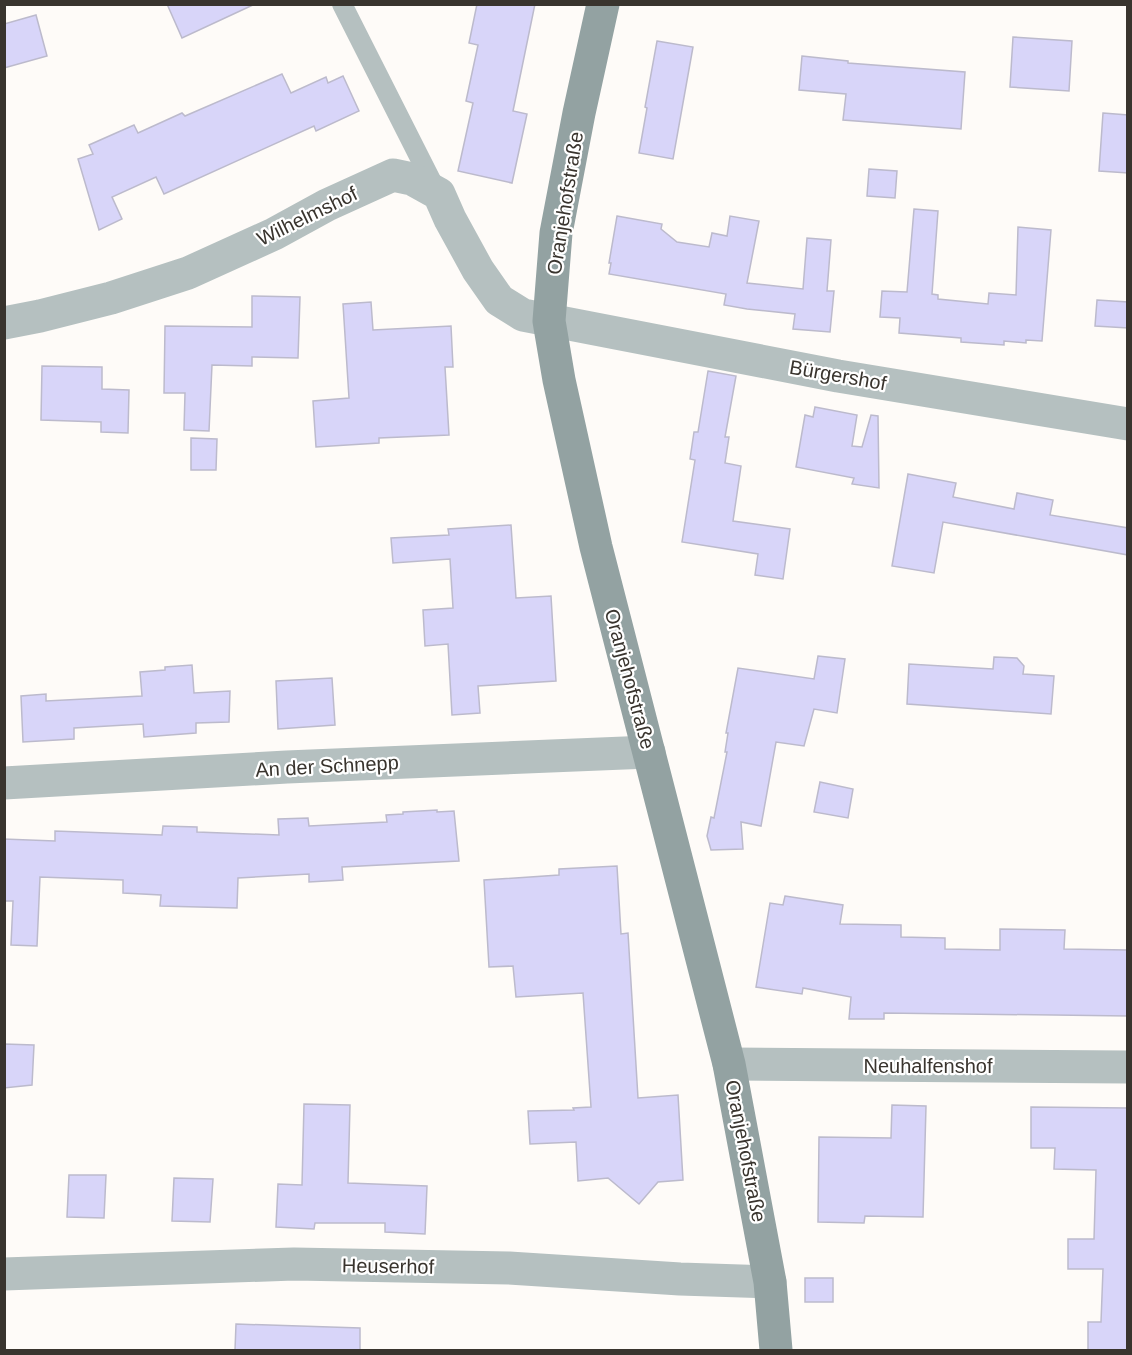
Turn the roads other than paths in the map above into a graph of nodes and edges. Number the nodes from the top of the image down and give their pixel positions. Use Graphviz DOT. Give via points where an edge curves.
graph roads {
  1 [pos="342,4"];
  2 [pos="603,4"];
  3 [pos="439,194"];
  4 [pos="549,321"];
  5 [pos="4,322"];
  6 [pos="1128,424"];
  7 [pos="649,752"];
  8 [pos="4,783"];
  9 [pos="729,1064"];
  10 [pos="1128,1067"];
  11 [pos="4,1274"];
  12 [pos="771,1282"];
  13 [pos="776,1350"];
  1 -- 3 [label="lane"];
  2 -- 4 [label="street, Oranjehofstraße" via="556,232"];
  3 -- 4 [label="street" via="478,270 499,300 524,315"];
  3 -- 5 [label="street, Wilhelmshof" via="412,179 393,175 188,273 111,298"];
  4 -- 6 [label="street, Bürgershof" via="838,376"];
  4 -- 7 [label="street, Oranjehofstraße" via="596,547"];
  7 -- 8 [label="street, An der Schnepp"];
  7 -- 9 [label="street, Oranjehofstraße"];
  9 -- 10 [label="street, Neuhalfenshof"];
  9 -- 12 [label="street, Oranjehofstraße"];
  11 -- 12 [label="street, Heuserhof" via="294,1264 509,1268"];
  12 -- 13 [label="street, Oranjehofstraße"];
}
